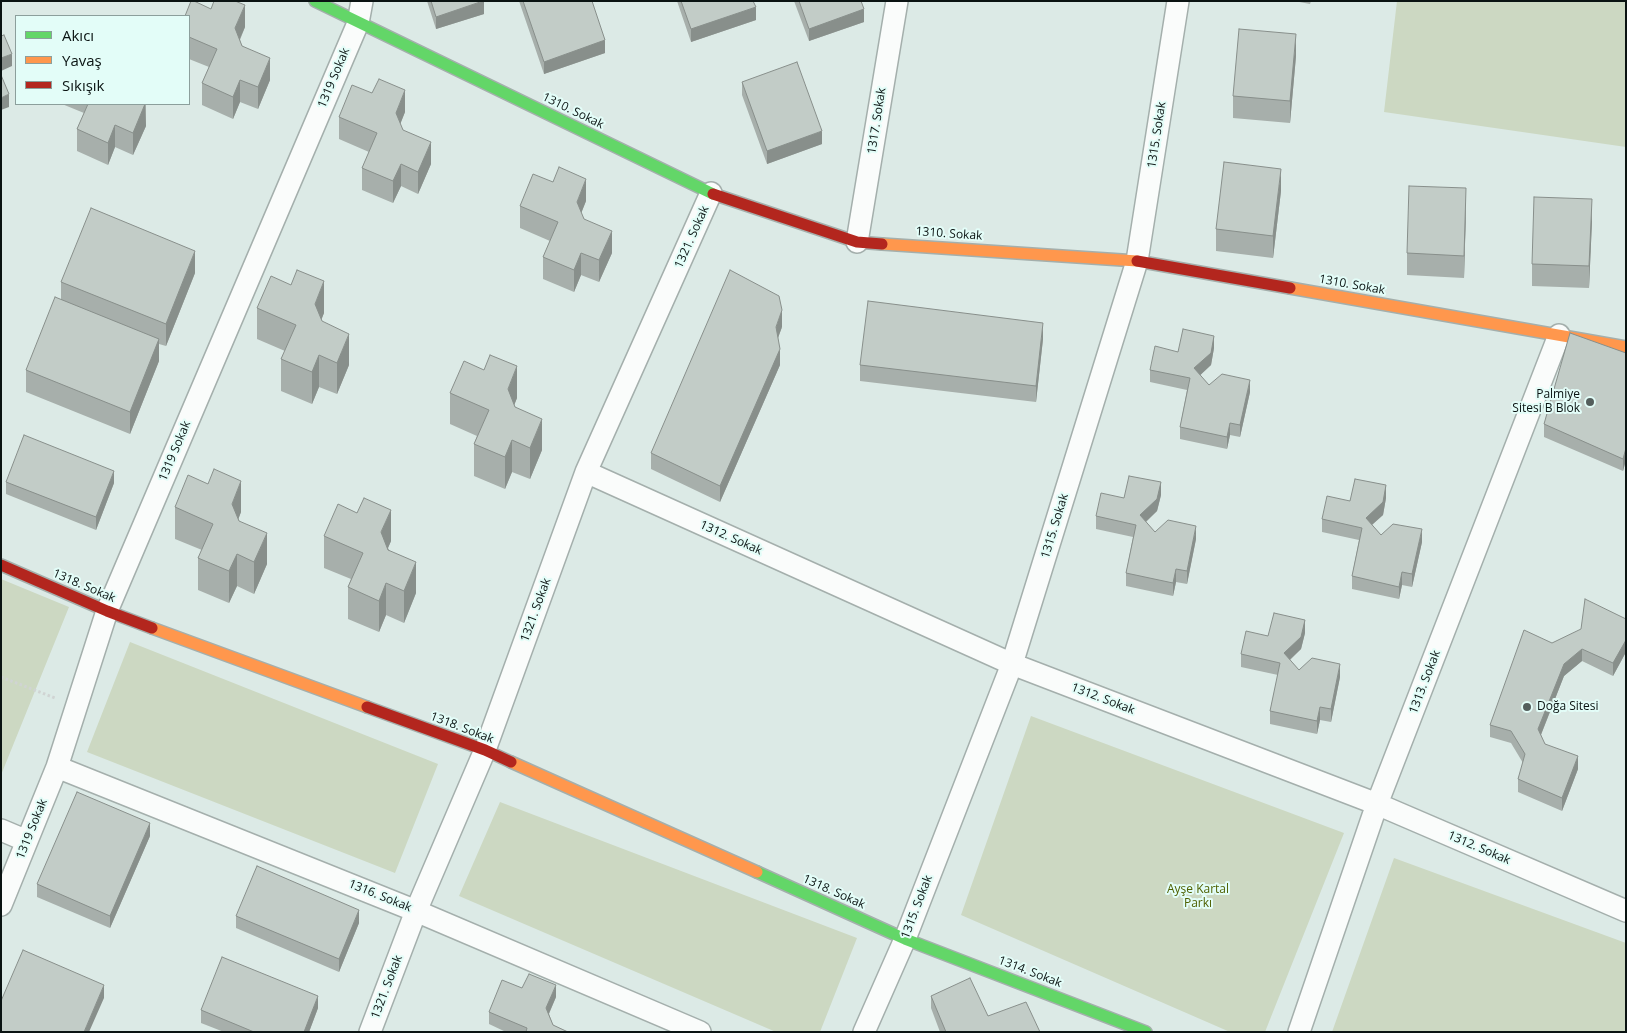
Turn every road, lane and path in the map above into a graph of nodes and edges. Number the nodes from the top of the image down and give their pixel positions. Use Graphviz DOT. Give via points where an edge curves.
graph roads {
  1 [pos="315,1"];
  2 [pos="362,1"];
  3 [pos="897,1"];
  4 [pos="1178,1"];
  5 [pos="358,23"];
  6 [pos="711,193"];
  7 [pos="857,242"];
  8 [pos="1137,261"];
  9 [pos="1559,336"];
  10 [pos="1626,347"];
  11 [pos="586,472"];
  12 [pos="1,565"];
  13 [pos="107,611"];
  14 [pos="1012,664"];
  15 [pos="1,677"];
  16 [pos="76,706"];
  17 [pos="485,750"];
  18 [pos="58,767"];
  19 [pos="1377,804"];
  20 [pos="1,830"];
  21 [pos="27,841"];
  22 [pos="1,905"];
  23 [pos="416,911"];
  24 [pos="1626,911"];
  25 [pos="905,938"];
  26 [pos="370,1032"];
  27 [pos="700,1032"];
  28 [pos="864,1032"];
  29 [pos="1146,1032"];
  30 [pos="1299,1032"];
  1 -- 5 [label="street, 1310. Sokak"];
  2 -- 5 [label="street, 1319 Sokak"];
  3 -- 7 [label="street, 1317. Sokak"];
  4 -- 8 [label="street, 1315. Sokak"];
  5 -- 6 [label="street, 1310. Sokak"];
  5 -- 13 [label="street, 1319 Sokak"];
  6 -- 7 [label="street, 1310. Sokak"];
  6 -- 11 [label="street, 1321. Sokak"];
  7 -- 8 [label="street, 1310. Sokak"];
  8 -- 9 [label="street, 1310. Sokak"];
  8 -- 14 [label="street, 1315. Sokak"];
  9 -- 10 [label="street, 1310. Sokak"];
  9 -- 19 [label="street, 1313. Sokak"];
  11 -- 14 [label="street, 1312. Sokak"];
  11 -- 17 [label="street, 1321. Sokak"];
  12 -- 13 [label="street, 1318. Sokak"];
  13 -- 16 [label="street, 1319 Sokak"];
  13 -- 17 [label="street, 1318. Sokak"];
  14 -- 19 [label="street, 1312. Sokak"];
  14 -- 25 [label="street, 1315. Sokak"];
  15 -- 16 [label="path"];
  16 -- 18 [label="street, 1319 Sokak"];
  17 -- 23 [label="street, 1321. Sokak"];
  17 -- 25 [label="street, 1318. Sokak"];
  18 -- 21 [label="street, 1319 Sokak"];
  18 -- 23 [label="street, 1316. Sokak"];
  19 -- 24 [label="street, 1312. Sokak"];
  19 -- 30 [label="street, 1313. Sokak"];
  20 -- 21 [label="street"];
  21 -- 22 [label="street, 1319 Sokak"];
  23 -- 26 [label="street, 1321. Sokak"];
  23 -- 27 [label="street, 1316. Sokak"];
  25 -- 28 [label="street, 1315. Sokak"];
  25 -- 29 [label="street, 1314. Sokak"];
}
